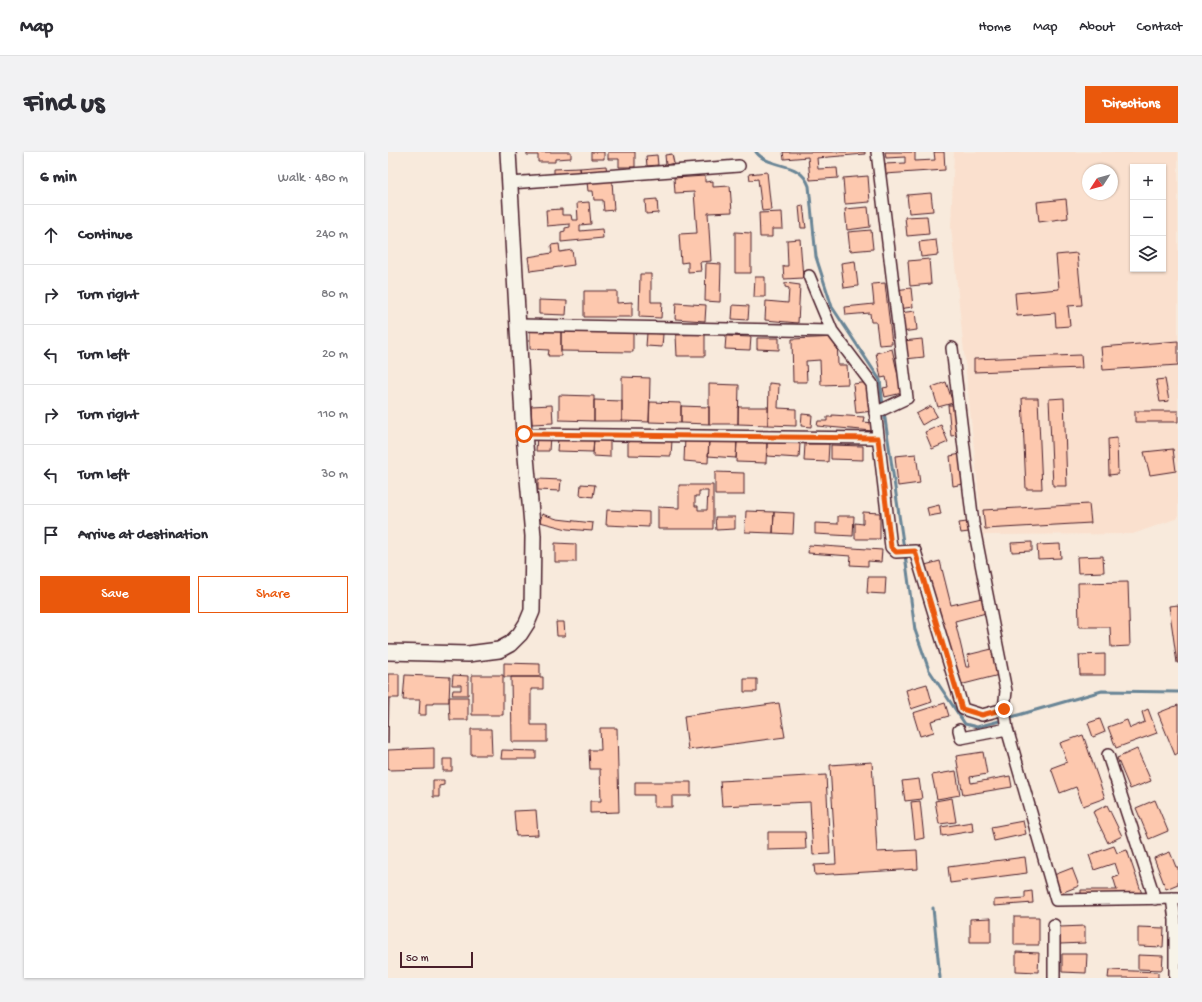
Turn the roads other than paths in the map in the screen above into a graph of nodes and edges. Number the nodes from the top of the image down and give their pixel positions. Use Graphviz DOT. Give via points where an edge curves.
graph roads {
  1 [pos="508,152"];
  2 [pos="877,152"];
  3 [pos="739,166"];
  4 [pos="510,183"];
  5 [pos="809,276"];
  6 [pos="519,325"];
  7 [pos="832,331"];
  8 [pos="952,348"];
  9 [pos="881,411"];
  10 [pos="524,434"];
  11 [pos="878,438"];
  12 [pos="388,652"];
  13 [pos="1004,709"];
  14 [pos="1007,729"];
  15 [pos="958,730"];
  16 [pos="1108,755"];
  17 [pos="1175,898"];
  18 [pos="1155,899"];
  19 [pos="1054,925"];
  20 [pos="1054,978"];
  21 [pos="1175,978"];
  1 -- 4 [label="main road"];
  2 -- 9 [label="street" via="906,398"];
  3 -- 4 [label="street"];
  4 -- 6 [label="main road"];
  5 -- 7 [label="street"];
  6 -- 7 [label="street"];
  6 -- 10 [label="main road"];
  7 -- 9 [label="street" via="872,384"];
  8 -- 13 [label="street" via="973,523 1006,691"];
  9 -- 11 [label="street"];
  10 -- 11 [label="street"];
  10 -- 12 [label="main road" via="533,536 532,611 527,623 510,644 499,650 468,654"];
  11 -- 13 [label="street" via="891,547 896,552 915,551 962,709 982,715"];
  13 -- 14 [label="street"];
  14 -- 15 [label="street" via="961,738"];
  14 -- 18 [label="street" via="1056,900"];
  16 -- 18 [label="street"];
  17 -- 18 [label="street"];
  17 -- 21 [label="street"];
  19 -- 20 [label="street"];
}
